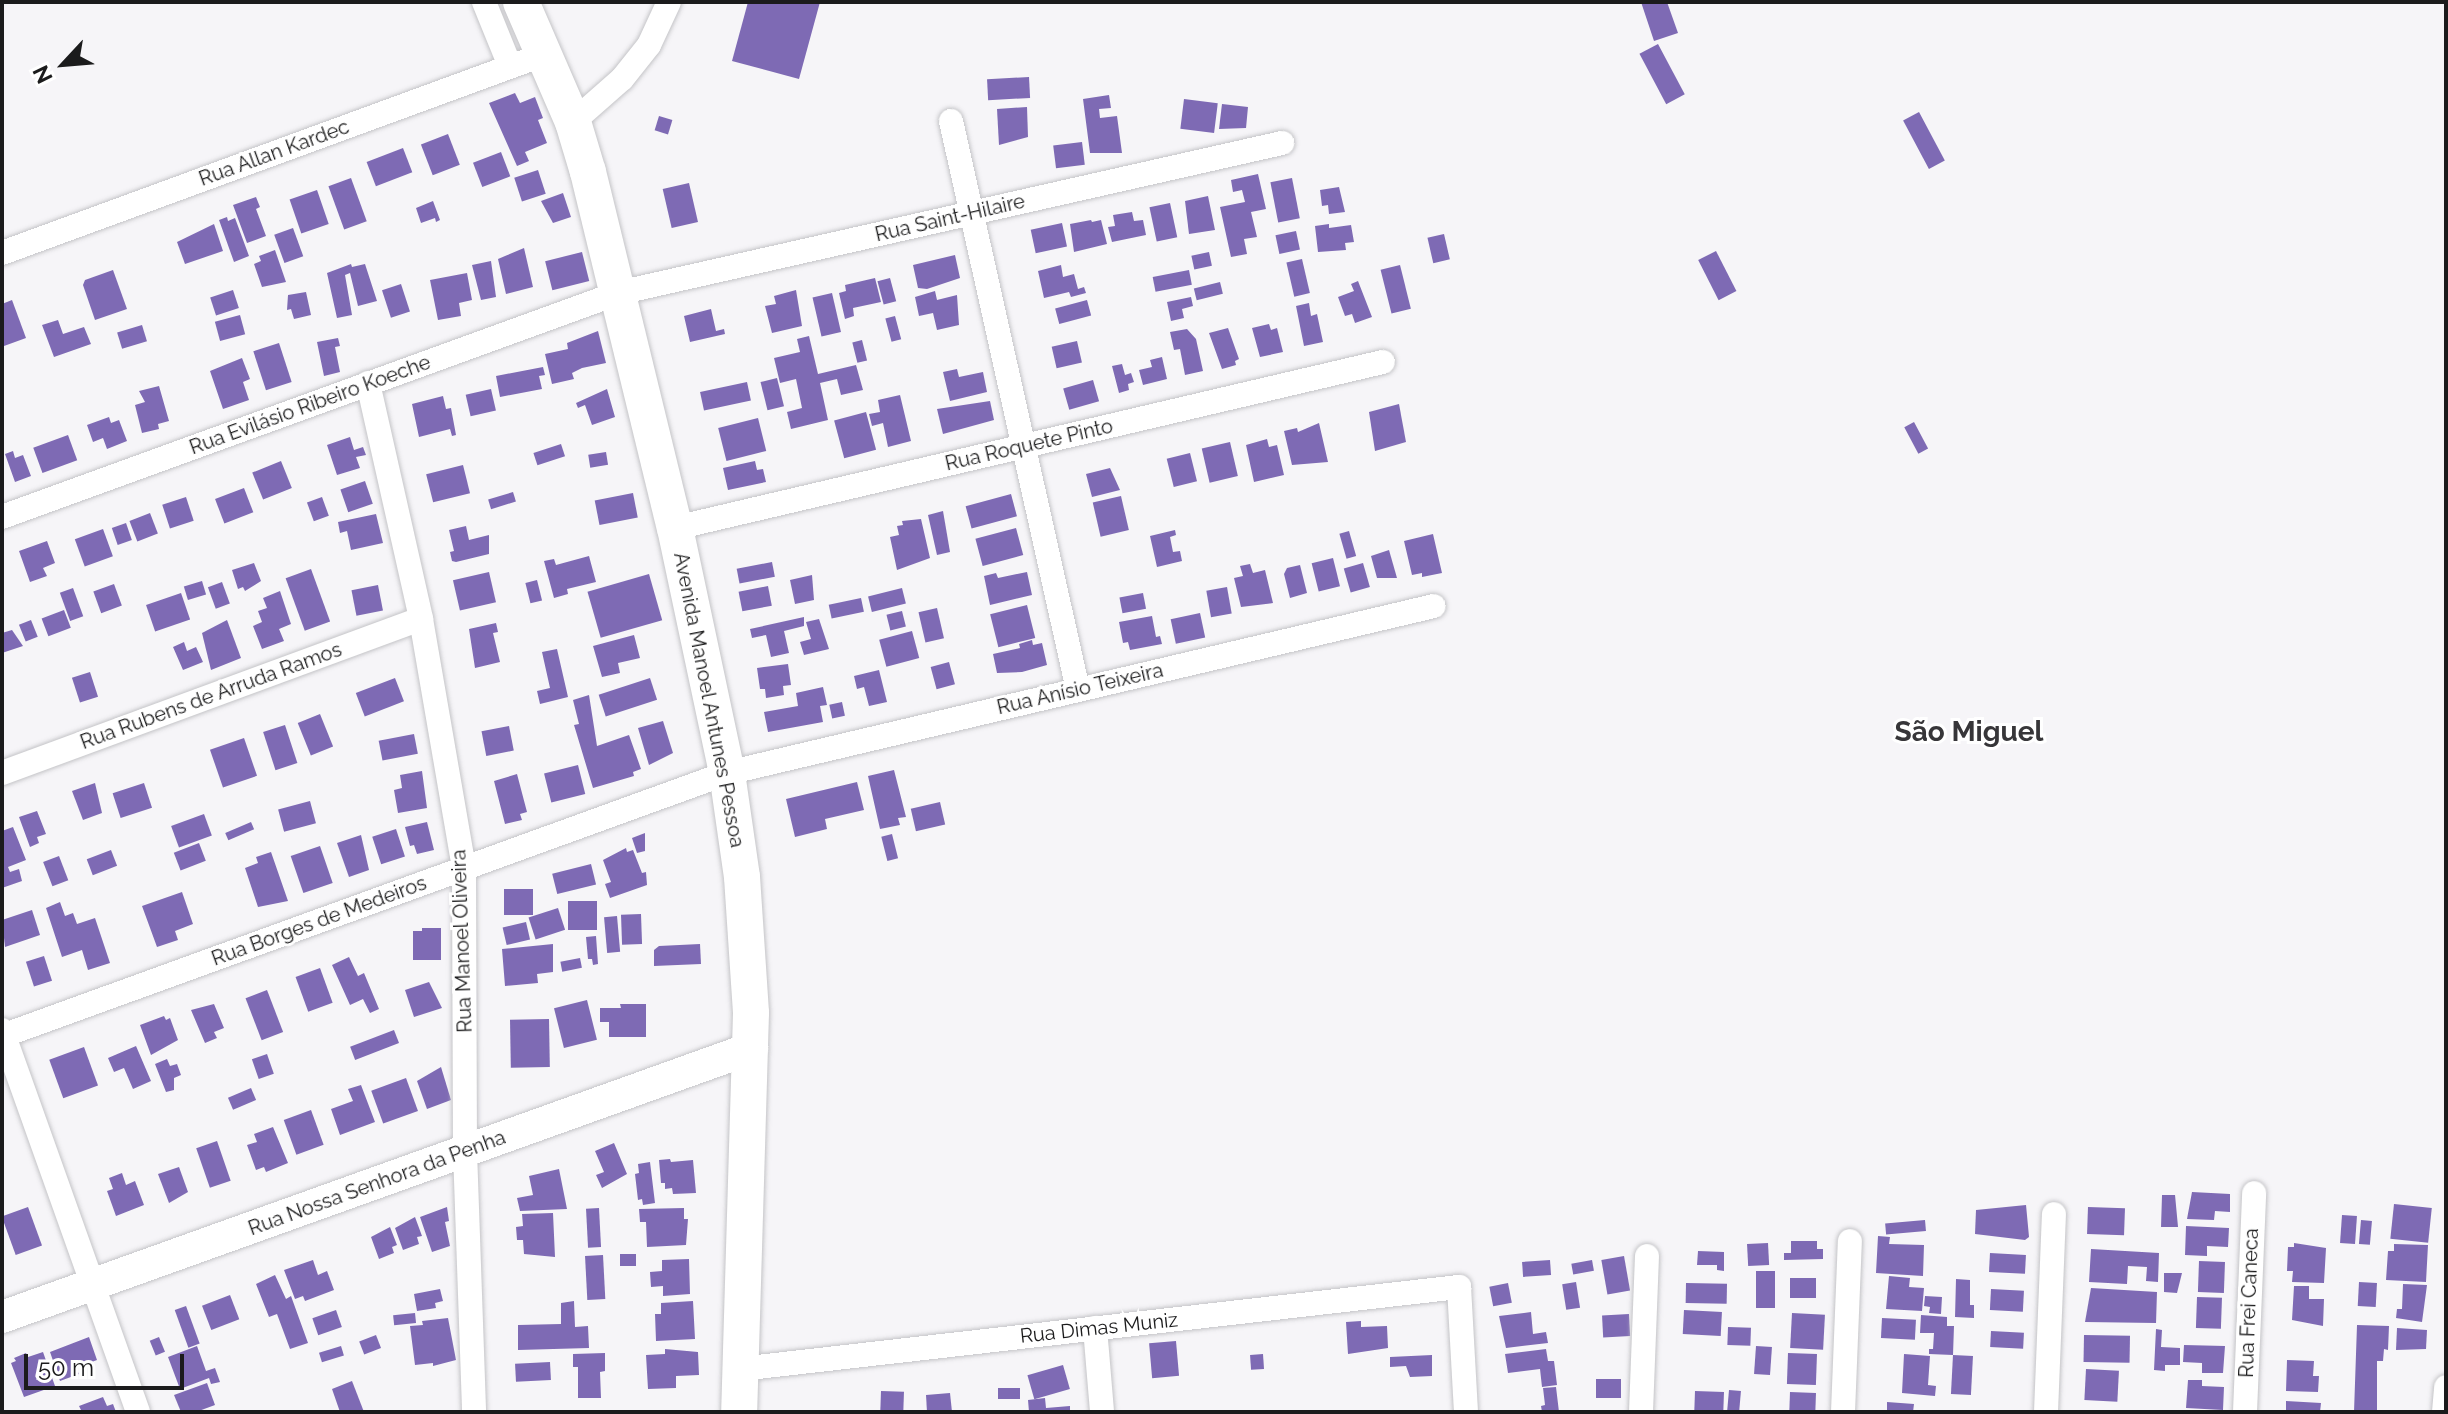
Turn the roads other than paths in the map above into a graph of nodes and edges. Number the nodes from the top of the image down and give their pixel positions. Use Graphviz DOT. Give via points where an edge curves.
graph roads {
  1 [pos="484,2"];
  2 [pos="521,2"];
  3 [pos="669,2"];
  4 [pos="545,54"];
  5 [pos="510,66"];
  6 [pos="951,121"];
  7 [pos="573,122"];
  8 [pos="1282,143"];
  9 [pos="971,213"];
  10 [pos="2,253"];
  11 [pos="618,293"];
  12 [pos="1383,362"];
  13 [pos="368,383"];
  14 [pos="1023,446"];
  15 [pos="2,517"];
  16 [pos="675,528"];
  17 [pos="1434,606"];
  18 [pos="421,619"];
  19 [pos="1078,690"];
  20 [pos="2,773"];
  21 [pos="727,773"];
  22 [pos="464,868"];
  23 [pos="3,1034"];
  24 [pos="752,1048"];
  25 [pos="465,1151"];
  26 [pos="2254,1193"];
  27 [pos="2054,1214"];
  28 [pos="1850,1241"];
  29 [pos="1647,1256"];
  30 [pos="93,1284"];
  31 [pos="2,1317"];
  32 [pos="1095,1328"];
  33 [pos="740,1369"];
  34 [pos="2446,1387"];
  35 [pos="138,1412"];
  36 [pos="474,1412"];
  37 [pos="739,1412"];
  38 [pos="1102,1412"];
  39 [pos="1466,1412"];
  40 [pos="1641,1412"];
  41 [pos="1843,1412"];
  42 [pos="2046,1412"];
  43 [pos="2245,1412"];
  44 [pos="2444,1412"];
  1 -- 5 [label="street"];
  2 -- 4 [label="main road, Avenida Manoel Antunes Pessoa"];
  3 -- 7 [label="street" via="649,45 622,79"];
  4 -- 5 [label="street, Rua Allan Kardec"];
  4 -- 7 [label="main road, Avenida Manoel Antunes Pessoa"];
  5 -- 10 [label="street, Rua Allan Kardec"];
  6 -- 9 [label="street"];
  7 -- 11 [label="main road, Avenida Manoel Antunes Pessoa"];
  8 -- 9 [label="street, Rua Saint-Hilaire"];
  9 -- 11 [label="street, Rua Saint-Hilaire"];
  9 -- 14 [label="street"];
  11 -- 13 [label="street, Rua Evilásio Ribeiro Koeche"];
  11 -- 16 [label="main road, Avenida Manoel Antunes Pessoa"];
  12 -- 14 [label="street, Rua Roquete Pinto"];
  13 -- 15 [label="street, Rua Evilásio Ribeiro Koeche"];
  13 -- 18 [label="street, Rua Manoel Oliveira"];
  14 -- 16 [label="street, Rua Roquete Pinto"];
  14 -- 19 [label="street"];
  16 -- 21 [label="main road, Avenida Manoel Antunes Pessoa"];
  17 -- 19 [label="street, Rua Anísio Teixeira"];
  18 -- 20 [label="street, Rua Rubens de Arruda Ramos"];
  18 -- 22 [label="street, Rua Manoel Oliveira"];
  19 -- 21 [label="street, Rua Anísio Teixeira"];
  21 -- 22 [label="street, Rua Borges de Medeiros"];
  21 -- 24 [label="main road, Avenida Manoel Antunes Pessoa" via="746,918"];
  22 -- 23 [label="street, Rua Borges de Medeiros"];
  22 -- 25 [label="street, Rua Manoel Oliveira"];
  23 -- 30 [label="street"];
  24 -- 25 [label="street, Rua Nossa Senhora da Penha"];
  24 -- 33 [label="main road, Avenida Manoel Antunes Pessoa"];
  25 -- 30 [label="street, Rua Nossa Senhora da Penha"];
  25 -- 36 [label="street, Rua Manoel Oliveira"];
  26 -- 43 [label="street, Rua Frei Caneca"];
  27 -- 42 [label="street"];
  28 -- 41 [label="street"];
  29 -- 40 [label="street"];
  30 -- 31 [label="street, Rua Nossa Senhora da Penha"];
  30 -- 35 [label="street"];
  32 -- 33 [label="street, Rua Dimas Muniz"];
  32 -- 38 [label="street"];
  32 -- 39 [label="street, Rua Dimas Muniz" via="1459,1287"];
  33 -- 37 [label="main road, Avenida Manoel Antunes Pessoa"];
  34 -- 44 [label="street"];
}
